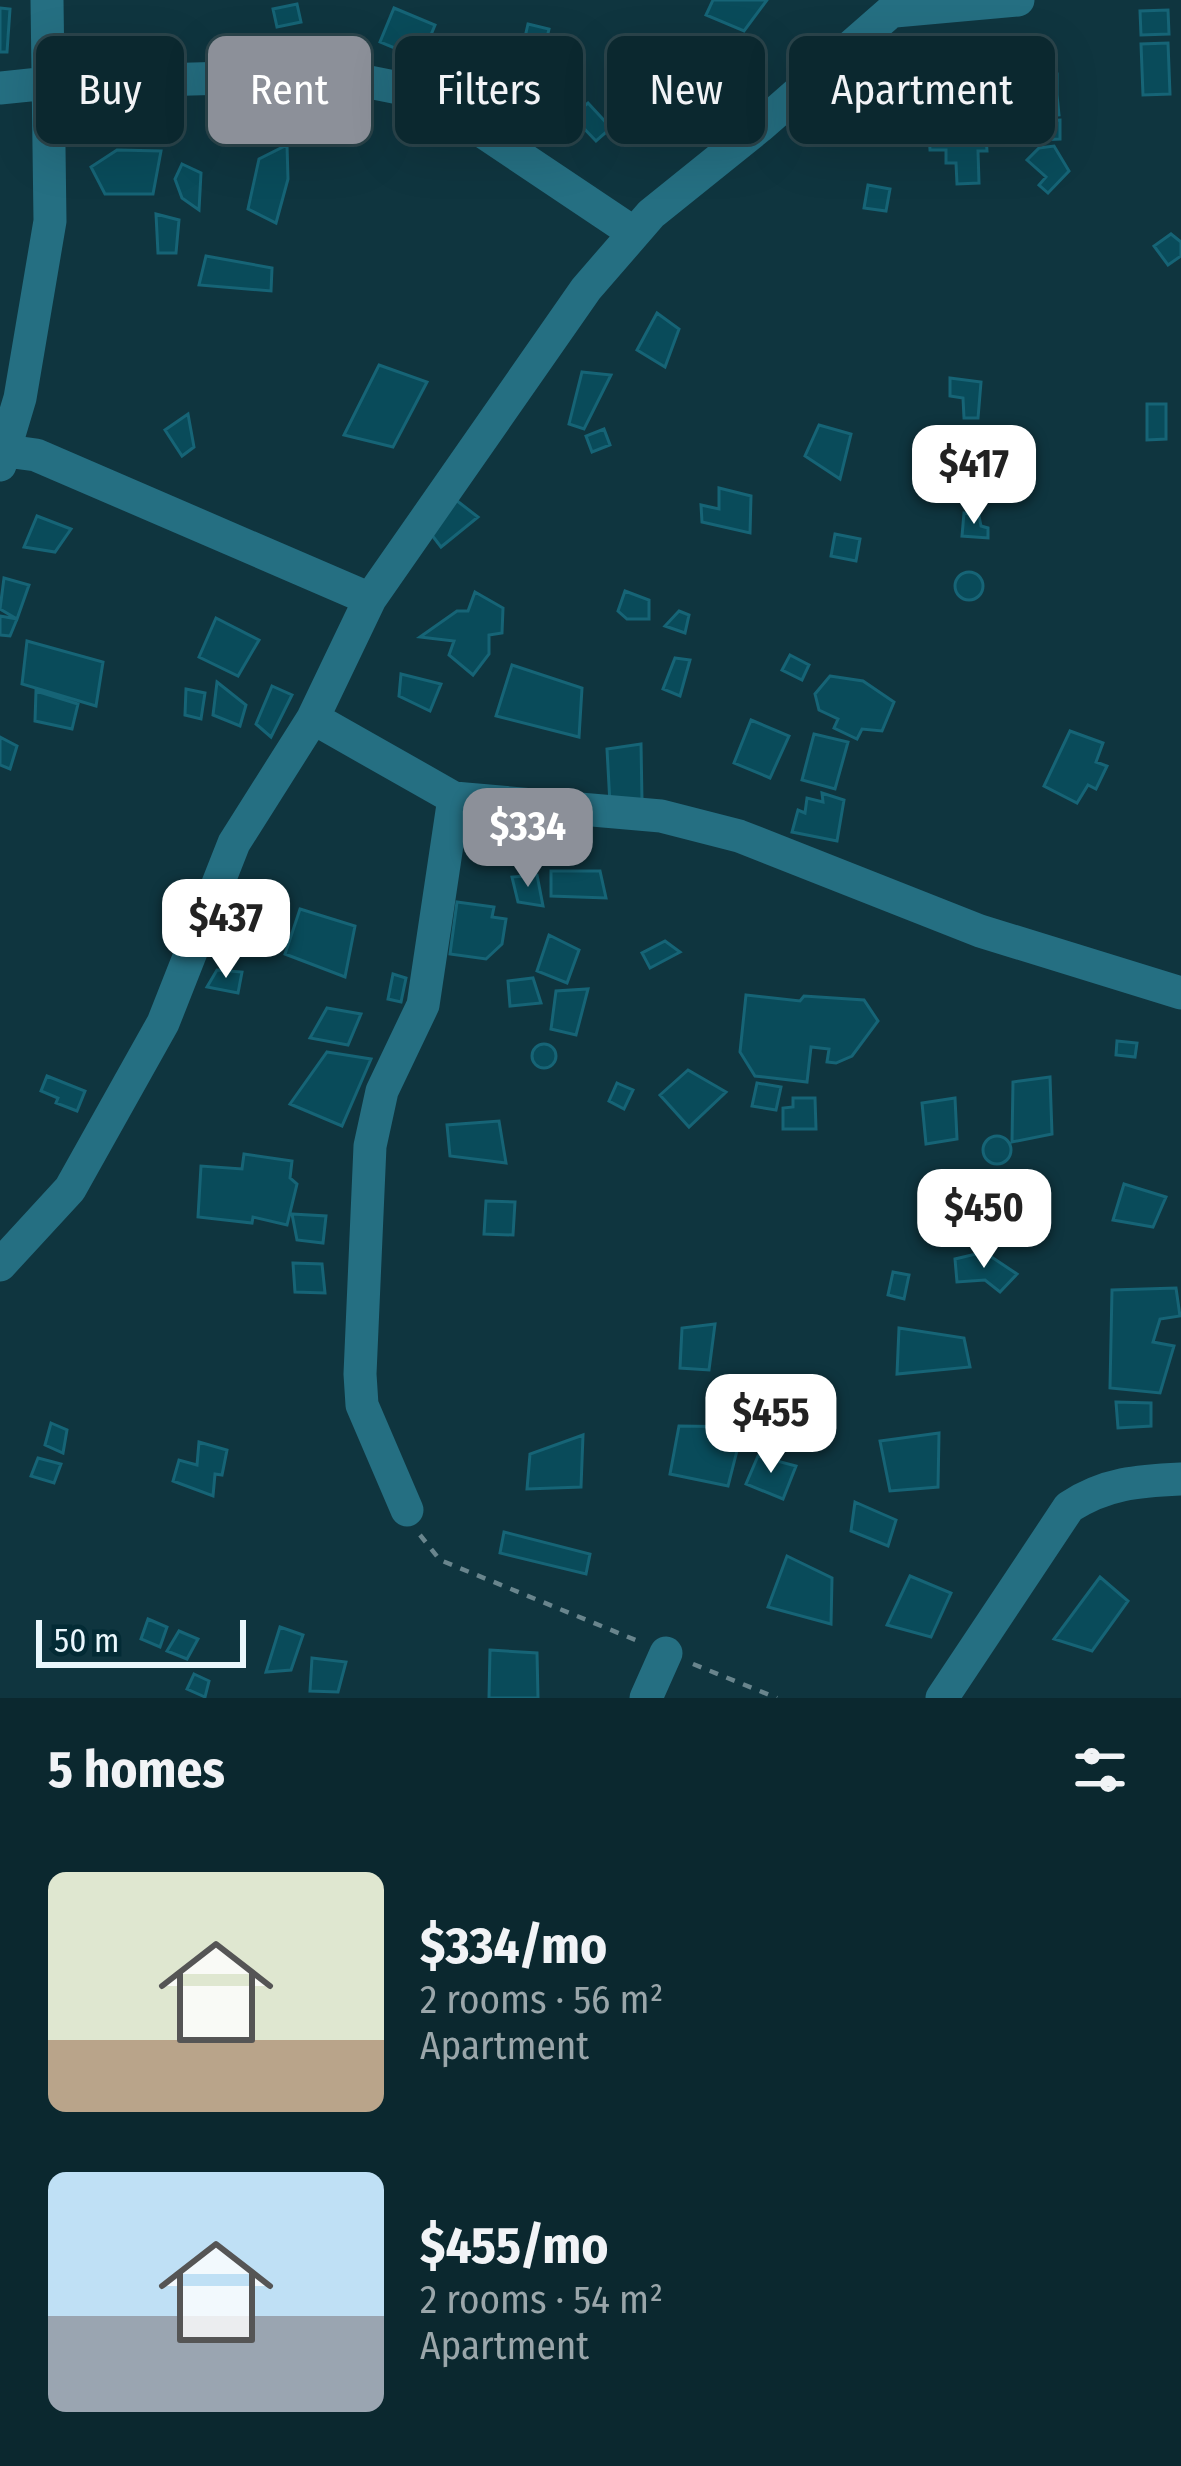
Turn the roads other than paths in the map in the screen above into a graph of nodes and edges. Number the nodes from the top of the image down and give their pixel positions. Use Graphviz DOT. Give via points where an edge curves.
graph roads {
  1 [pos="47,0"];
  2 [pos="1018,0"];
  3 [pos="900,5"];
  4 [pos="48,36"];
  5 [pos="184,79"];
  6 [pos="36,84"];
  7 [pos="0,88"];
  8 [pos="49,144"];
  9 [pos="634,233"];
  10 [pos="2,455"];
  11 [pos="370,599"];
  12 [pos="313,718"];
  13 [pos="454,798"];
  14 [pos="1181,993"];
  15 [pos="0,1265"];
  16 [pos="1181,1479"];
  17 [pos="407,1510"];
  18 [pos="666,1653"];
  19 [pos="646,1698"];
  20 [pos="942,1698"];
  1 -- 4 [label="street"];
  2 -- 3 [label="street"];
  3 -- 9 [label="street"];
  5 -- 9 [label="street" via="354,79 410,90"];
  6 -- 7 [label="street"];
  8 -- 10 [label="street" via="50,221 20,398"];
  9 -- 11 [label="street"];
  10 -- 11 [label="street" via="36,455"];
  11 -- 12 [label="street"];
  12 -- 13 [label="street"];
  12 -- 15 [label="street" via="234,843 163,1023 70,1189"];
  13 -- 14 [label="street" via="661,816 739,836 980,931"];
  13 -- 17 [label="street" via="423,1005 382,1091 370,1146 362,1405"];
  16 -- 20 [label="street" via="1126,1481 1069,1507"];
  18 -- 19 [label="street"];
}
